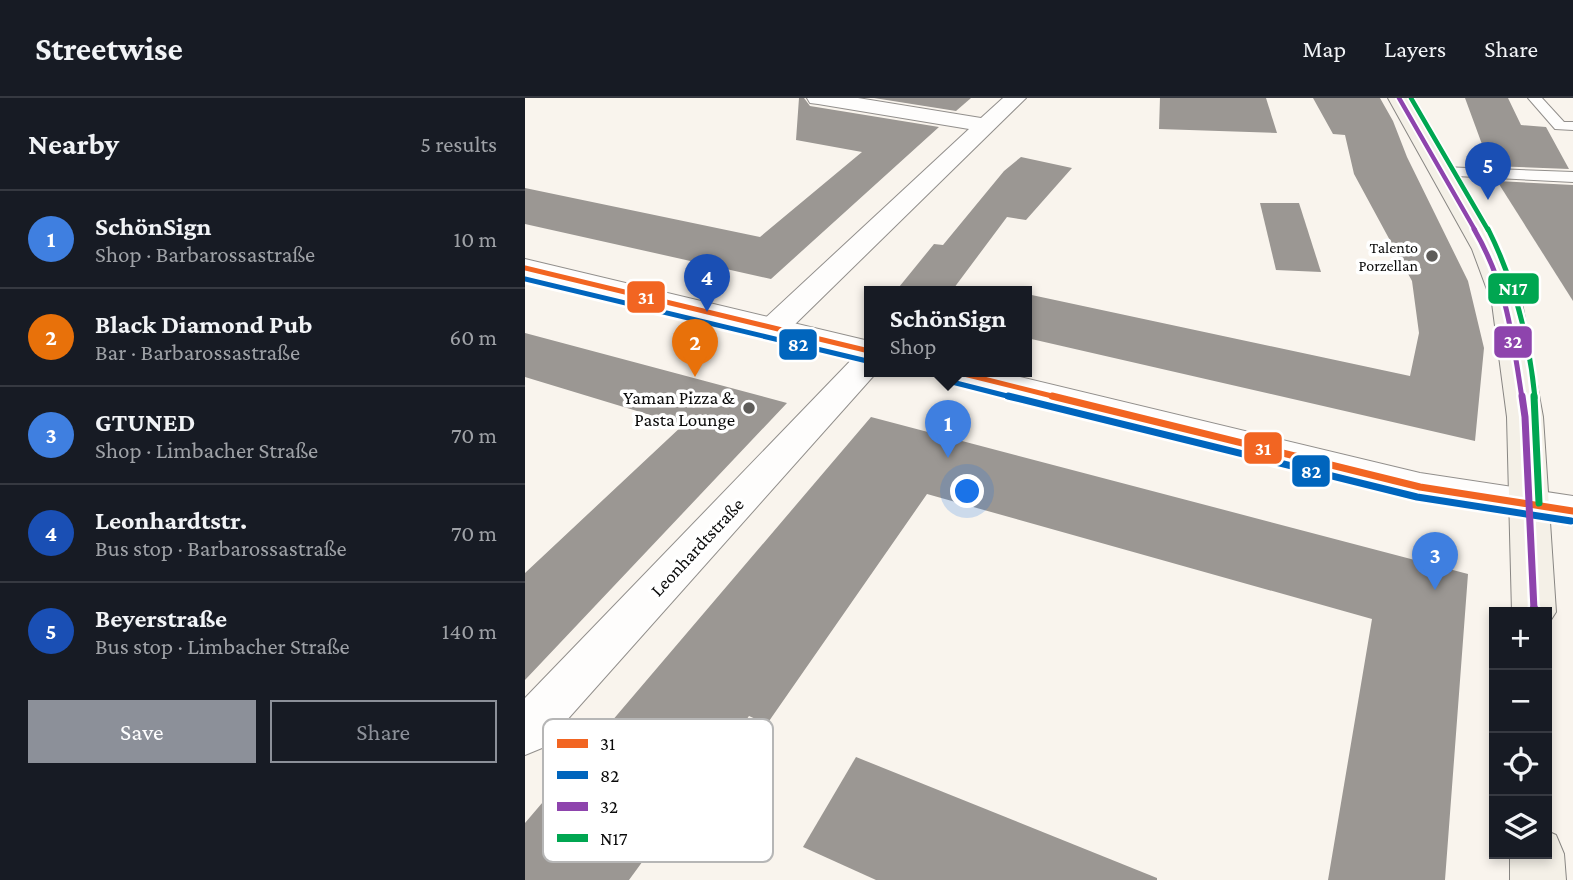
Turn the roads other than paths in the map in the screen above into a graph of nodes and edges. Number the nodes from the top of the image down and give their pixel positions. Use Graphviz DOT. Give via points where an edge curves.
graph roads {
  1 [pos="818,98"];
  2 [pos="1015,98"];
  3 [pos="1399,98"];
  4 [pos="1535,98"];
  5 [pos="985,125"];
  6 [pos="1573,126"];
  7 [pos="1442,172"];
  8 [pos="1573,177"];
  9 [pos="525,268"];
  10 [pos="773,328"];
  11 [pos="864,350"];
  12 [pos="864,366"];
  13 [pos="975,377"];
  14 [pos="1529,503"];
  15 [pos="1573,511"];
  16 [pos="1534,607"];
  17 [pos="525,733"];
  18 [pos="1537,859"];
  19 [pos="1538,880"];
  1 -- 5 [label="street"];
  2 -- 5 [label="street"];
  3 -- 7 [label="main road"];
  4 -- 6 [label="lane" via="1560,126"];
  5 -- 10 [label="street"];
  7 -- 8 [label="lane"];
  7 -- 14 [label="main road" via="1486,248 1507,303 1525,417"];
  9 -- 10 [label="street"];
  10 -- 11 [label="street"];
  12 -- 17 [label="street, Leonhardtstraße"];
  13 -- 14 [label="street" via="1420,487"];
  14 -- 15 [label="street"];
  14 -- 16 [label="main road"];
  18 -- 19 [label="main road"];
}
